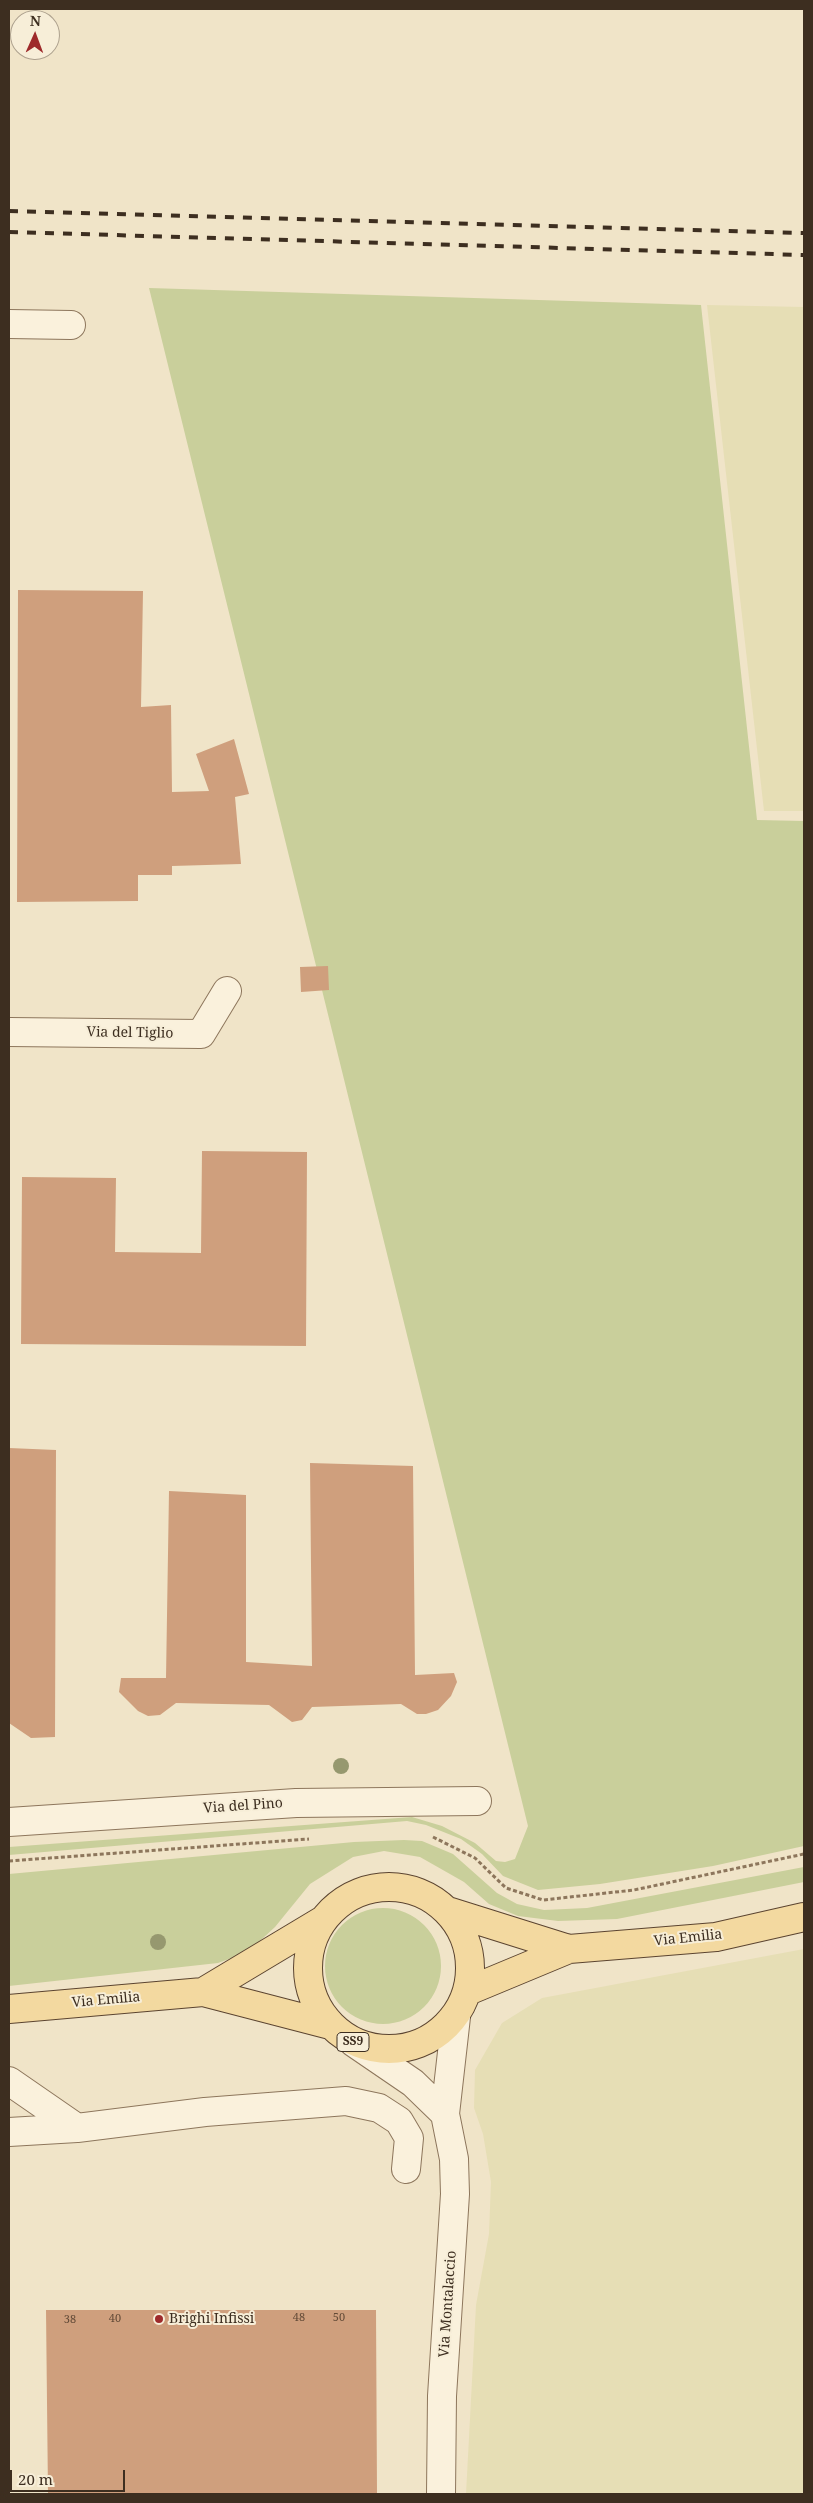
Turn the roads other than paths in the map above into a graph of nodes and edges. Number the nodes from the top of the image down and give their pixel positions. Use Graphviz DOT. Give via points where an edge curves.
graph roads {
  1 [pos="9,324"];
  2 [pos="71,325"];
  3 [pos="227,991"];
  4 [pos="9,1032"];
  5 [pos="478,1801"];
  6 [pos="9,1822"];
  7 [pos="448,1911"];
  8 [pos="804,1917"];
  9 [pos="323,1920"];
  10 [pos="569,1949"];
  11 [pos="468,1991"];
  12 [pos="203,1992"];
  13 [pos="9,2009"];
  14 [pos="456,2017"];
  15 [pos="330,2025"];
  16 [pos="353,2042"];
  17 [pos="9,2081"];
  18 [pos="445,2114"];
  19 [pos="77,2128"];
  20 [pos="9,2132"];
  21 [pos="406,2169"];
  22 [pos="441,2494"];
  1 -- 2 [label="street"];
  3 -- 4 [label="street, Via del Tiglio" via="201,1034"];
  5 -- 6 [label="street, Via del Pino" via="296,1803"];
  7 -- 9 [label="main road, Via Emilia / SS9" via="426,1895 398,1887 370,1888 343,1900"];
  7 -- 10 [label="main road, Via Emilia / SS9"];
  7 -- 11 [label="main road, Via Emilia / SS9" via="464,1935 469,1953"];
  8 -- 10 [label="main road, Via Emilia / SS9" via="716,1937"];
  9 -- 12 [label="main road, Via Emilia / SS9"];
  9 -- 15 [label="main road, Via Emilia / SS9" via="310,1945 307,1973 314,2001"];
  10 -- 11 [label="main road, Via Emilia / SS9"];
  11 -- 14 [label="main road, Via Emilia / SS9"];
  12 -- 13 [label="main road, Via Emilia / SS9"];
  12 -- 15 [label="main road, Via Emilia / SS9"];
  14 -- 16 [label="main road, Via Emilia / SS9" via="435,2036 409,2048 380,2050"];
  14 -- 18 [label="street, Via Montalaccio"];
  15 -- 16 [label="main road, Via Emilia / SS9"];
  16 -- 18 [label="street" via="413,2083"];
  17 -- 19 [label="street"];
  18 -- 22 [label="street, Via Montalaccio" via="454,2159 455,2194 442,2396"];
  19 -- 20 [label="street"];
  19 -- 21 [label="street" via="205,2112 346,2101 380,2108 399,2121 409,2138"];
}
